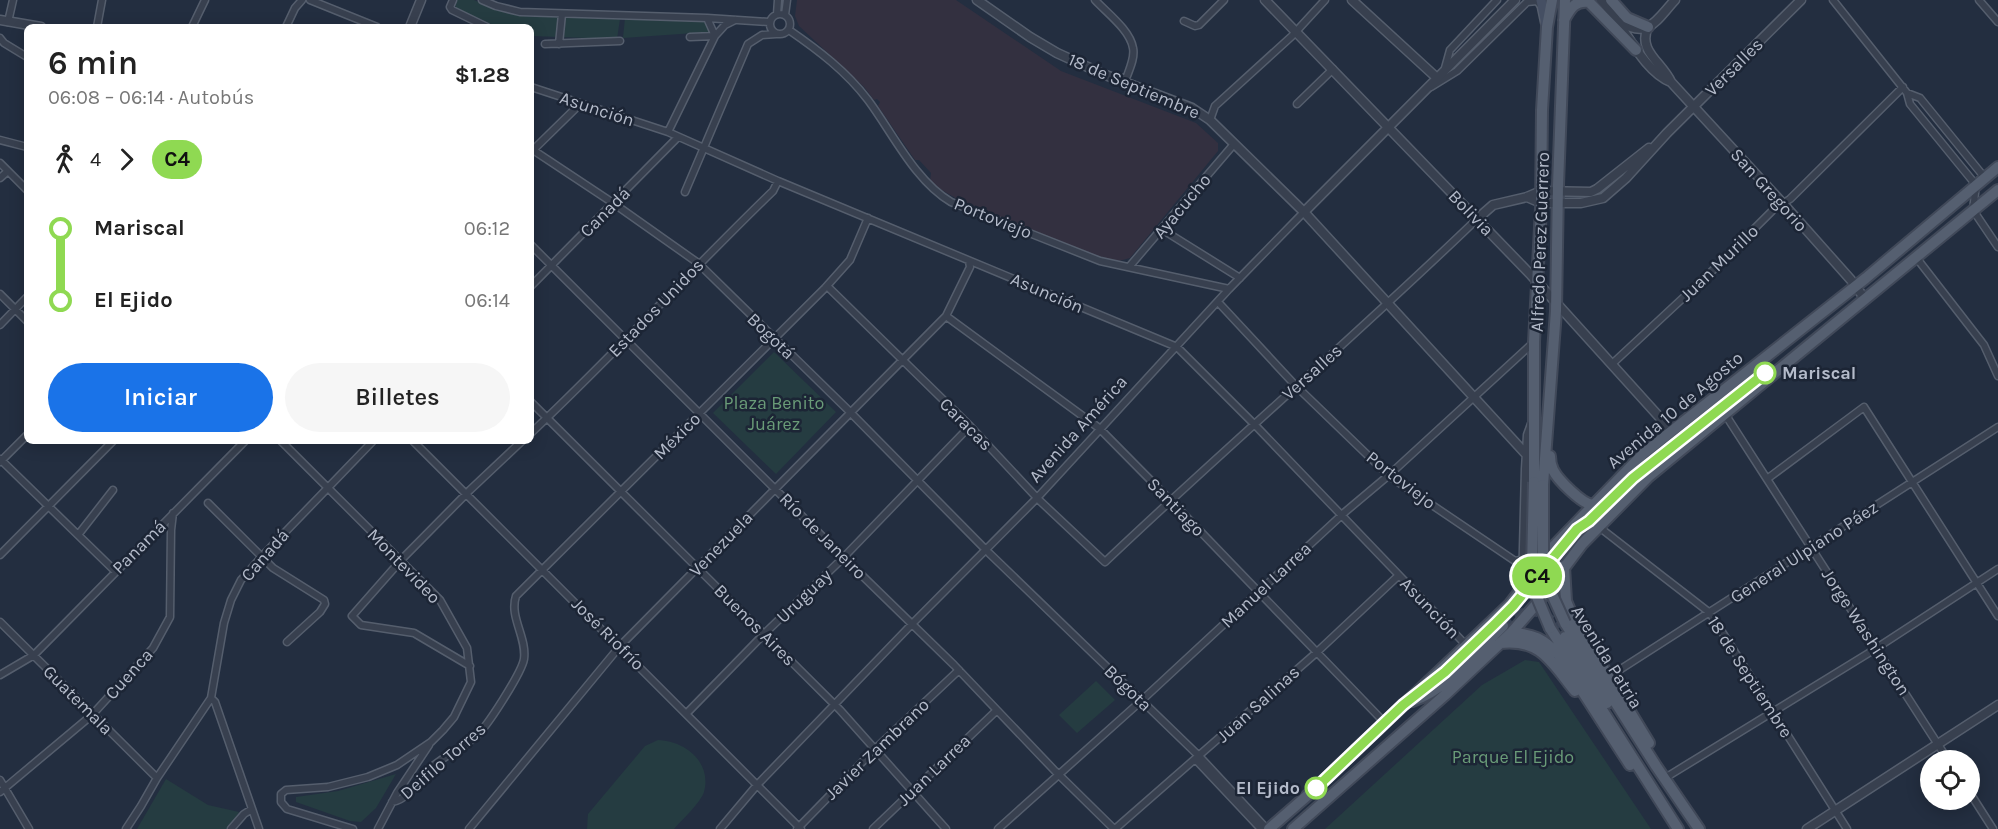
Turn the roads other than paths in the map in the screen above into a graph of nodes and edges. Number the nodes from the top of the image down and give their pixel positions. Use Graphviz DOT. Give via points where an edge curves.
graph roads {
  1 [pos="13,0"];
  2 [pos="102,0"];
  3 [pos="205,0"];
  4 [pos="302,0"];
  5 [pos="310,0"];
  6 [pos="453,0"];
  7 [pos="482,0"];
  8 [pos="778,0"];
  9 [pos="787,0"];
  10 [pos="977,0"];
  11 [pos="1095,0"];
  12 [pos="1224,0"];
  13 [pos="1265,0"];
  14 [pos="1325,0"];
  15 [pos="1352,0"];
  16 [pos="1497,0"];
  17 [pos="1515,0"];
  18 [pos="1565,0"];
  19 [pos="1601,0"];
  20 [pos="1611,0"];
  21 [pos="1675,0"];
  22 [pos="1801,0"];
  23 [pos="1833,0"];
  24 [pos="1979,0"];
  25 [pos="417,2"];
  26 [pos="1545,2"];
  27 [pos="562,14"];
  28 [pos="777,14"];
  29 [pos="785,15"];
  30 [pos="707,18"];
  31 [pos="739,19"];
  32 [pos="1617,19"];
  33 [pos="4,21"];
  34 [pos="1184,21"];
  35 [pos="770,22"];
  36 [pos="1563,22"];
  37 [pos="1998,22"];
  38 [pos="24,24"];
  39 [pos="98,24"];
  40 [pos="193,24"];
  41 [pos="287,24"];
  42 [pos="370,24"];
  43 [pos="411,24"];
  44 [pos="481,24"];
  45 [pos="1547,27"];
  46 [pos="1648,27"];
  47 [pos="789,30"];
  48 [pos="1296,32"];
  49 [pos="776,34"];
  50 [pos="715,36"];
  51 [pos="690,37"];
  52 [pos="0,38"];
  53 [pos="620,41"];
  54 [pos="545,44"];
  55 [pos="559,44"];
  56 [pos="1636,50"];
  57 [pos="24,55"];
  58 [pos="1333,69"];
  59 [pos="1445,69"];
  60 [pos="1437,78"];
  61 [pos="1119,80"];
  62 [pos="1671,82"];
  63 [pos="534,88"];
  64 [pos="1905,90"];
  65 [pos="1420,94"];
  66 [pos="580,104"];
  67 [pos="1297,104"];
  68 [pos="1694,107"];
  69 [pos="1210,120"];
  70 [pos="1388,126"];
  71 [pos="668,132"];
  72 [pos="1667,133"];
  73 [pos="678,137"];
  74 [pos="0,140"];
  75 [pos="1234,144"];
  76 [pos="24,146"];
  77 [pos="704,148"];
  78 [pos="534,149"];
  79 [pos="534,152"];
  80 [pos="0,163"];
  81 [pos="1998,167"];
  82 [pos="8,171"];
  83 [pos="0,178"];
  84 [pos="778,181"];
  85 [pos="1980,182"];
  86 [pos="24,187"];
  87 [pos="1998,190"];
  88 [pos="1541,191"];
  89 [pos="685,192"];
  90 [pos="1557,192"];
  91 [pos="1527,197"];
  92 [pos="613,203"];
  93 [pos="1541,204"];
  94 [pos="1558,204"];
  95 [pos="1783,204"];
  96 [pos="1973,210"];
  97 [pos="1304,212"];
  98 [pos="868,218"];
  99 [pos="1477,219"];
  100 [pos="1163,230"];
  101 [pos="1998,247"];
  102 [pos="534,248"];
  103 [pos="1915,256"];
  104 [pos="969,261"];
  105 [pos="698,263"];
  106 [pos="551,265"];
  107 [pos="1129,267"];
  108 [pos="1240,278"];
  109 [pos="534,283"];
  110 [pos="1538,283"];
  111 [pos="1855,285"];
  112 [pos="827,286"];
  113 [pos="1229,289"];
  114 [pos="0,294"];
  115 [pos="1864,298"];
  116 [pos="24,300"];
  117 [pos="1218,302"];
  118 [pos="1556,302"];
  119 [pos="1388,303"];
  120 [pos="16,309"];
  121 [pos="946,316"];
  122 [pos="24,318"];
  123 [pos="0,325"];
  124 [pos="774,339"];
  125 [pos="625,340"];
  126 [pos="1534,342"];
  127 [pos="1176,347"];
  128 [pos="901,359"];
  129 [pos="1612,364"];
  130 [pos="1998,376"];
  131 [pos="1295,385"];
  132 [pos="1474,397"];
  133 [pos="534,405"];
  134 [pos="850,412"];
  135 [pos="700,413"];
  136 [pos="1725,413"];
  137 [pos="1548,415"];
  138 [pos="547,418"];
  139 [pos="1255,425"];
  140 [pos="970,426"];
  141 [pos="1998,427"];
  142 [pos="1099,428"];
  143 [pos="534,430"];
  144 [pos="1672,431"];
  145 [pos="24,438"];
  146 [pos="110,444"];
  147 [pos="242,444"];
  148 [pos="284,444"];
  149 [pos="370,444"];
  150 [pos="416,444"];
  151 [pos="519,444"];
  152 [pos="1531,460"];
  153 [pos="1,461"];
  154 [pos="1389,475"];
  155 [pos="1767,479"];
  156 [pos="918,480"];
  157 [pos="1911,482"];
  158 [pos="1539,483"];
  159 [pos="327,488"];
  160 [pos="775,488"];
  161 [pos="113,490"];
  162 [pos="621,492"];
  163 [pos="466,494"];
  164 [pos="1037,498"];
  165 [pos="1172,501"];
  166 [pos="208,502"];
  167 [pos="1593,505"];
  168 [pos="49,506"];
  169 [pos="173,513"];
  170 [pos="1341,516"];
  171 [pos="1599,527"];
  172 [pos="78,535"];
  173 [pos="1810,546"];
  174 [pos="986,550"];
  175 [pos="0,555"];
  176 [pos="261,557"];
  177 [pos="843,558"];
  178 [pos="1523,559"];
  179 [pos="401,560"];
  180 [pos="1105,562"];
  181 [pos="1564,566"];
  182 [pos="698,568"];
  183 [pos="1998,569"];
  184 [pos="542,570"];
  185 [pos="115,571"];
  186 [pos="1398,576"];
  187 [pos="1976,583"];
  188 [pos="1523,588"];
  189 [pos="520,591"];
  190 [pos="1258,593"];
  191 [pos="1710,613"];
  192 [pos="1998,616"];
  193 [pos="0,622"];
  194 [pos="912,624"];
  195 [pos="1558,626"];
  196 [pos="1507,630"];
  197 [pos="764,634"];
  198 [pos="287,642"];
  199 [pos="1500,643"];
  200 [pos="1466,645"];
  201 [pos="620,646"];
  202 [pos="1875,649"];
  203 [pos="1316,653"];
  204 [pos="34,655"];
  205 [pos="470,666"];
  206 [pos="959,670"];
  207 [pos="0,675"];
  208 [pos="1610,676"];
  209 [pos="210,698"];
  210 [pos="1141,701"];
  211 [pos="1405,704"];
  212 [pos="835,705"];
  213 [pos="1998,705"];
  214 [pos="996,711"];
  215 [pos="1773,711"];
  216 [pos="687,713"];
  217 [pos="92,715"];
  218 [pos="1417,719"];
  219 [pos="1384,723"];
  220 [pos="1603,726"];
  221 [pos="431,742"];
  222 [pos="1938,744"];
  223 [pos="874,750"];
  224 [pos="1942,750"];
  225 [pos="1198,758"];
  226 [pos="1660,772"];
  227 [pos="1058,774"];
  228 [pos="157,778"];
  229 [pos="0,780"];
  230 [pos="757,785"];
  231 [pos="3,790"];
  232 [pos="1653,790"];
  233 [pos="911,791"];
  234 [pos="392,802"];
  235 [pos="252,809"];
  236 [pos="1980,809"];
  237 [pos="1835,811"];
  238 [pos="799,828"];
  239 [pos="29,829"];
  240 [pos="126,829"];
  241 [pos="231,829"];
  242 [pos="259,829"];
  243 [pos="353,829"];
  244 [pos="378,829"];
  245 [pos="470,829"];
  246 [pos="720,829"];
  247 [pos="873,829"];
  248 [pos="946,829"];
  249 [pos="998,829"];
  250 [pos="1114,829"];
  251 [pos="1261,829"];
  252 [pos="1268,829"];
  253 [pos="1293,829"];
  254 [pos="1678,829"];
  255 [pos="1699,829"];
  256 [pos="1807,829"];
  257 [pos="1847,829"];
  258 [pos="1993,829"];
  1 -- 33 [label="street"];
  2 -- 39 [label="street"];
  3 -- 40 [label="street"];
  4 -- 41 [label="street"];
  5 -- 42 [label="street"];
  6 -- 44 [label="street" via="452,10"];
  7 -- 27 [label="street" via="520,12"];
  8 -- 28 [label="street"];
  9 -- 29 [label="street"];
  10 -- 61 [label="street, 18 de Septiembre" via="1057,53"];
  11 -- 61 [label="street" via="1129,36 1133,48 1127,76"];
  12 -- 34 [label="street" via="1199,25"];
  13 -- 48 [label="street, Bolivia"];
  14 -- 48 [label="street"];
  15 -- 60 [label="street"];
  16 -- 59 [label="street, Avenida América" via="1450,50"];
  17 -- 59 [label="street, Avenida América"];
  18 -- 36 [label="main road, Alfredo Perez Guerrero"];
  19 -- 32 [label="street, San Gregorio"];
  20 -- 46 [label="main road" via="1627,18"];
  21 -- 46 [label="street"];
  22 -- 68 [label="street, Versalles"];
  23 -- 64 [label="street"];
  24 -- 37 [label="street"];
  25 -- 43 [label="street"];
  26 -- 45 [label="main road, Avenida América"];
  26 -- 65 [label="street, Avenida América" via="1527,3 1457,71"];
  27 -- 30 [label="street"];
  27 -- 55 [label="street"];
  28 -- 29 [label="street"];
  28 -- 35 [label="street"];
  29 -- 47 [label="street" via="790,20"];
  30 -- 31 [label="street"];
  30 -- 50 [label="street"];
  31 -- 35 [label="street"];
  31 -- 50 [label="street" via="725,25"];
  32 -- 46 [label="street" via="1632,29"];
  32 -- 56 [label="street, San Gregorio"];
  33 -- 38 [label="street"];
  35 -- 49 [label="street"];
  36 -- 56 [label="main road" via="1575,3 1589,2"];
  36 -- 90 [label="main road, Alfredo Perez Guerrero"];
  45 -- 88 [label="main road, Alfredo Perez Guerrero"];
  46 -- 62 [label="street, San Gregorio" via="1646,46"];
  47 -- 49 [label="street"];
  47 -- 107 [label="street, Portoviejo" via="849,78 940,196 1100,261"];
  48 -- 58 [label="street, Bolivia"];
  48 -- 69 [label="street" via="1215,106"];
  49 -- 77 [label="street" via="762,35 748,44"];
  50 -- 51 [label="street"];
  50 -- 71 [label="street"];
  52 -- 57 [label="street"];
  53 -- 55 [label="street"];
  54 -- 55 [label="street"];
  56 -- 62 [label="street, San Gregorio" via="1663,79"];
  58 -- 67 [label="street"];
  58 -- 70 [label="street, Bolivia"];
  59 -- 60 [label="street, Avenida América"];
  60 -- 65 [label="street, Avenida América"];
  61 -- 69 [label="street, 18 de Septiembre" via="1192,108"];
  62 -- 68 [label="street, San Gregorio"];
  63 -- 66 [label="street, Asunción"];
  64 -- 85 [label="street" via="1910,104"];
  64 -- 85 [label="street" via="1920,98"];
  64 -- 95 [label="street, Juan Murillo"];
  65 -- 70 [label="street, Avenida América"];
  66 -- 71 [label="street, Asunción"];
  66 -- 78 [label="street"];
  68 -- 72 [label="street, Versalles"];
  68 -- 95 [label="street, San Gregorio"];
  69 -- 75 [label="street, 18 de Septiembre"];
  70 -- 97 [label="street, Avenida América"];
  70 -- 99 [label="street, Bolivia"];
  71 -- 73 [label="street, Asunción"];
  72 -- 90 [label="street, Versalles" via="1598,189"];
  72 -- 94 [label="street, Versalles" via="1603,198"];
  73 -- 77 [label="street, Asunción"];
  73 -- 92 [label="street, Canadá"];
  74 -- 76 [label="street"];
  75 -- 97 [label="street, 18 de Septiembre"];
  75 -- 100 [label="street, Ayacucho"];
  77 -- 84 [label="street, Asunción"];
  77 -- 89 [label="street"];
  79 -- 92 [label="street, Bogotá"];
  80 -- 82 [label="street"];
  81 -- 85 [label="main road, Avenida 10 de Agosto"];
  82 -- 83 [label="street"];
  82 -- 86 [label="street"];
  84 -- 98 [label="street, Asunción"];
  84 -- 105 [label="street, Estados Unidos"];
  85 -- 96 [label="street"];
  85 -- 111 [label="main road, Avenida 10 de Agosto"];
  87 -- 96 [label="main road, Avenida 10 de Agosto"];
  88 -- 90 [label="street, Versalles"];
  88 -- 91 [label="street, Versalles"];
  88 -- 93 [label="main road, Alfredo Perez Guerrero"];
  90 -- 94 [label="main road, Alfredo Perez Guerrero"];
  91 -- 93 [label="street, Versalles"];
  91 -- 99 [label="street, Versalles" via="1493,205"];
  92 -- 105 [label="street, Bogotá"];
  92 -- 106 [label="street, Canadá"];
  93 -- 94 [label="street, Versalles"];
  93 -- 110 [label="main road, Alfredo Perez Guerrero"];
  94 -- 118 [label="main road, Alfredo Perez Guerrero"];
  95 -- 111 [label="street, San Gregorio"];
  95 -- 129 [label="street, Juan Murillo"];
  96 -- 101 [label="street"];
  96 -- 103 [label="main road, Avenida 10 de Agosto"];
  97 -- 108 [label="street, Avenida América"];
  97 -- 119 [label="street, 18 de Septiembre"];
  98 -- 104 [label="street, Asunción"];
  98 -- 112 [label="street, México" via="850,260"];
  99 -- 110 [label="street, Bolivia"];
  99 -- 119 [label="street, Versalles"];
  100 -- 107 [label="street, Ayacucho"];
  100 -- 108 [label="street"];
  102 -- 106 [label="street, Río de Janeiro"];
  103 -- 115 [label="main road, Avenida 10 de Agosto"];
  103 -- 130 [label="street" via="1984,345"];
  104 -- 121 [label="street, Venezuela" via="970,267"];
  104 -- 127 [label="street, Asunción"];
  105 -- 124 [label="street, Bogotá"];
  105 -- 125 [label="street, Estados Unidos"];
  106 -- 109 [label="street, Canadá"];
  106 -- 125 [label="street, Río de Janeiro"];
  107 -- 113 [label="street, Portoviejo"];
  108 -- 113 [label="street, Avenida América"];
  110 -- 118 [label="street, Bolivia"];
  110 -- 126 [label="main road, Alfredo Perez Guerrero"];
  111 -- 115 [label="street, San Gregorio"];
  111 -- 144 [label="main road, Avenida 10 de Agosto"];
  112 -- 124 [label="street, México"];
  112 -- 128 [label="street, Caracas"];
  113 -- 117 [label="street, Avenida América"];
  114 -- 120 [label="street"];
  115 -- 136 [label="main road, Avenida 10 de Agosto"];
  116 -- 120 [label="street"];
  117 -- 127 [label="street, Avenida América"];
  117 -- 131 [label="street, Portoviejo"];
  118 -- 129 [label="street, Bolivia"];
  118 -- 137 [label="main road, Alfredo Perez Guerrero"];
  119 -- 131 [label="street, Versalles"];
  119 -- 132 [label="street"];
  120 -- 122 [label="street"];
  120 -- 123 [label="street"];
  121 -- 128 [label="street, Venezuela"];
  121 -- 142 [label="street, Santiago"];
  124 -- 134 [label="street, Bogotá"];
  124 -- 135 [label="street, México"];
  125 -- 135 [label="street, Río de Janeiro"];
  125 -- 138 [label="street, Estados Unidos"];
  126 -- 132 [label="street, Manuel Larrea"];
  126 -- 152 [label="main road, Alfredo Perez Guerrero"];
  127 -- 139 [label="street, Asunción"];
  127 -- 142 [label="street, Avenida América"];
  128 -- 134 [label="street, Venezuela"];
  128 -- 140 [label="street, Caracas"];
  129 -- 144 [label="street, Bolivia"];
  131 -- 139 [label="street, Versalles"];
  131 -- 154 [label="street, Portoviejo"];
  132 -- 152 [label="street"];
  132 -- 154 [label="street, Manuel Larrea"];
  133 -- 138 [label="street, Buenos Aires"];
  134 -- 156 [label="street, Bogotá"];
  134 -- 160 [label="street, Venezuela"];
  135 -- 160 [label="street, Río de Janeiro"];
  135 -- 162 [label="street, México"];
  136 -- 155 [label="street, Jorge Washington"];
  136 -- 171 [label="main road, Avenida 10 de Agosto" via="1648,477"];
  137 -- 158 [label="main road, Alfredo Perez Guerrero"];
  137 -- 167 [label="main road" via="1552,427 1551,468 1583,502"];
  138 -- 143 [label="street, Estados Unidos"];
  138 -- 162 [label="street, Buenos Aires"];
  139 -- 165 [label="street, Versalles"];
  139 -- 170 [label="street, Asunción"];
  140 -- 156 [label="street, Uruguay"];
  140 -- 164 [label="street, Caracas"];
  141 -- 157 [label="street, General Ulpiano Páez"];
  142 -- 164 [label="street, Avenida América"];
  142 -- 165 [label="street, Santiago"];
  144 -- 167 [label="main road, Avenida 10 de Agosto" via="1644,453"];
  145 -- 153 [label="street"];
  146 -- 168 [label="street"];
  147 -- 169 [label="street, Panamá"];
  148 -- 159 [label="street, Montevideo"];
  149 -- 159 [label="street, Canadá"];
  150 -- 163 [label="street, José Riofrío"];
  151 -- 163 [label="street"];
  152 -- 158 [label="main road, Alfredo Perez Guerrero"];
  152 -- 178 [label="street"];
  153 -- 168 [label="street"];
  154 -- 170 [label="street, Manuel Larrea"];
  154 -- 178 [label="street, Portoviejo" via="1515,561"];
  155 -- 157 [label="street" via="1863,407"];
  155 -- 173 [label="street, Jorge Washington"];
  156 -- 174 [label="street, Bogotá"];
  156 -- 177 [label="street, Uruguay"];
  157 -- 173 [label="street, General Ulpiano Páez"];
  157 -- 187 [label="street"];
  158 -- 195 [label="main road, Avenida Patria, bridge" via="1543,566"];
  159 -- 176 [label="street, Canadá"];
  159 -- 179 [label="street, Montevideo"];
  160 -- 177 [label="street, Río de Janeiro"];
  160 -- 182 [label="street, Venezuela"];
  161 -- 172 [label="street"];
  162 -- 182 [label="street, Buenos Aires"];
  162 -- 184 [label="street, México"];
  163 -- 179 [label="street"];
  163 -- 184 [label="street, José Riofrío"];
  164 -- 174 [label="street, Avenida América"];
  164 -- 180 [label="street, Caracas"];
  165 -- 180 [label="street, Versalles"];
  165 -- 190 [label="street, Santiago"];
  166 -- 176 [label="street"];
  167 -- 188 [label="main road, Avenida 10 de Agosto" via="1553,547"];
  168 -- 172 [label="street"];
  168 -- 175 [label="street"];
  169 -- 185 [label="street, Panamá"];
  169 -- 217 [label="street, Cuenca" via="170,616 153,648"];
  170 -- 186 [label="street, Asunción"];
  170 -- 190 [label="street, Manuel Larrea"];
  171 -- 181 [label="main road, Avenida 10 de Agosto"];
  171 -- 191 [label="street, 18 de Septiembre"];
  172 -- 185 [label="street"];
  173 -- 191 [label="street, General Ulpiano Páez"];
  173 -- 202 [label="street, Jorge Washington"];
  174 -- 194 [label="street, Avenida América"];
  174 -- 210 [label="street, Bógota"];
  176 -- 198 [label="street" via="320,596 325,604"];
  176 -- 209 [label="street, Canadá" via="241,580 231,600"];
  177 -- 194 [label="street, Río de Janeiro"];
  177 -- 197 [label="street, Uruguay"];
  178 -- 188 [label="street"];
  179 -- 205 [label="street, Montevideo" via="440,600 467,648"];
  179 -- 205 [label="street" via="352,616 361,625 414,633"];
  181 -- 196 [label="main road, Avenida 10 de Agosto" via="1540,600"];
  181 -- 208 [label="main road" via="1566,601 1582,636"];
  182 -- 197 [label="street, Buenos Aires"];
  182 -- 201 [label="street, Venezuela"];
  183 -- 187 [label="street"];
  184 -- 189 [label="street, México"];
  184 -- 201 [label="street, José Riofrío"];
  185 -- 204 [label="street, Panamá"];
  186 -- 200 [label="street, Asunción"];
  186 -- 203 [label="street, Juan Salinas"];
  187 -- 192 [label="street"];
  187 -- 202 [label="street"];
  188 -- 200 [label="main road, Avenida 10 de Agosto"];
  189 -- 234 [label="street, Deifilo Torres" via="513,606 524,658 489,721 477,736"];
  190 -- 203 [label="street, Santiago"];
  190 -- 210 [label="street, Manuel Larrea"];
  191 -- 208 [label="street, General Ulpiano Páez"];
  191 -- 215 [label="street, 18 de Septiembre"];
  193 -- 204 [label="street, Guatemala"];
  194 -- 206 [label="street, Río de Janeiro"];
  194 -- 212 [label="street, Avenida América"];
  195 -- 226 [label="main road, Avenida Patria"];
  195 -- 232 [label="main road, Avenida Patria"];
  196 -- 199 [label="main road, Avenida 10 de Agosto"];
  196 -- 211 [label="main road" via="1427,696"];
  196 -- 220 [label="main road" via="1545,641 1559,656"];
  197 -- 212 [label="street, Buenos Aires"];
  197 -- 216 [label="street, Uruguay"];
  199 -- 218 [label="main road, Avenida 10 de Agosto"];
  199 -- 220 [label="main road" via="1530,645 1543,652"];
  200 -- 211 [label="main road, Avenida 10 de Agosto"];
  201 -- 216 [label="street, José Riofrío"];
  201 -- 245 [label="street, Venezuela"];
  202 -- 215 [label="street"];
  202 -- 222 [label="street, Jorge Washington"];
  203 -- 219 [label="street, Santiago"];
  203 -- 225 [label="street, Juan Salinas"];
  204 -- 207 [label="street, Panamá"];
  204 -- 217 [label="street, Guatemala"];
  205 -- 221 [label="street, Montevideo" via="471,682 463,700"];
  206 -- 214 [label="street, Río de Janeiro"];
  206 -- 223 [label="street, Javier Zambrano"];
  208 -- 226 [label="main road" via="1655,752"];
  209 -- 228 [label="street"];
  209 -- 235 [label="street" via="215,702"];
  210 -- 225 [label="street, Bógota"];
  210 -- 227 [label="street, Manuel Larrea"];
  211 -- 218 [label="main road"];
  211 -- 219 [label="main road, Avenida 10 de Agosto"];
  212 -- 223 [label="street, Buenos Aires"];
  212 -- 230 [label="street, Avenida América"];
  213 -- 222 [label="street"];
  214 -- 227 [label="street, Río de Janeiro"];
  214 -- 233 [label="street, Juan Larrea"];
  215 -- 226 [label="street"];
  215 -- 237 [label="street, 18 de Septiembre"];
  216 -- 230 [label="street, José Riofrío"];
  217 -- 228 [label="street, Guatemala"];
  217 -- 231 [label="street, Cuenca"];
  218 -- 253 [label="main road, Avenida 10 de Agosto"];
  219 -- 252 [label="main road, Avenida 10 de Agosto"];
  220 -- 232 [label="main road"];
  221 -- 234 [label="street, Montevideo"];
  221 -- 243 [label="street, Montevideo" via="397,765 368,777 281,794 287,809"];
  222 -- 224 [label="street, Jorge Washington"];
  222 -- 237 [label="street"];
  223 -- 233 [label="street, Buenos Aires"];
  223 -- 238 [label="street, Javier Zambrano"];
  225 -- 250 [label="street, Juan Salinas"];
  225 -- 251 [label="street, Bógota"];
  225 -- 252 [label="street, Bógota"];
  226 -- 255 [label="main road, Avenida Patria"];
  227 -- 249 [label="street, Manuel Larrea"];
  227 -- 250 [label="street, Río de Janeiro"];
  228 -- 240 [label="street"];
  229 -- 231 [label="street"];
  230 -- 238 [label="street, José Riofrío"];
  230 -- 246 [label="street, Avenida América"];
  231 -- 239 [label="street"];
  232 -- 254 [label="main road, Avenida Patria"];
  233 -- 247 [label="street, Juan Larrea"];
  233 -- 248 [label="street, Buenos Aires"];
  234 -- 244 [label="street, Deifilo Torres"];
  235 -- 241 [label="street"];
  235 -- 242 [label="street"];
  236 -- 258 [label="street"];
  237 -- 256 [label="street"];
  237 -- 257 [label="street, 18 de Septiembre"];
}
